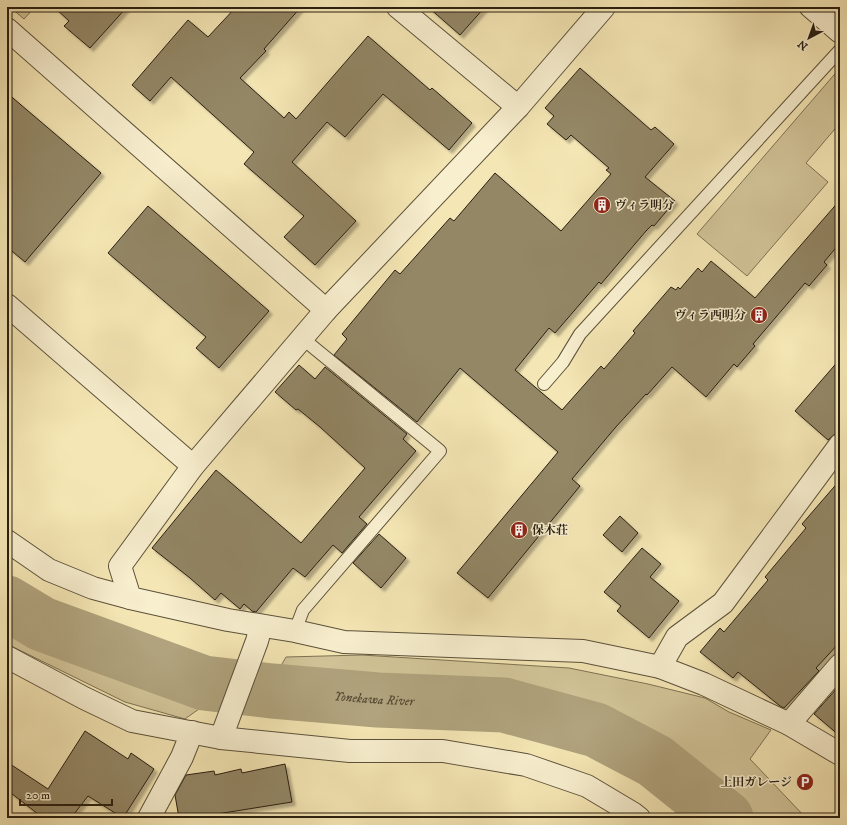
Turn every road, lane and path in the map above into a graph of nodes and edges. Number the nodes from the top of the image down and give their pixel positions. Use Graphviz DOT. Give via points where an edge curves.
graph roads {
  1 [pos="398,7"];
  2 [pos="604,7"];
  3 [pos="811,7"];
  4 [pos="7,29"];
  5 [pos="840,32"];
  6 [pos="840,50"];
  7 [pos="518,108"];
  8 [pos="7,305"];
  9 [pos="326,310"];
  10 [pos="302,338"];
  11 [pos="544,384"];
  12 [pos="840,445"];
  13 [pos="193,466"];
  14 [pos="7,541"];
  15 [pos="130,598"];
  16 [pos="295,632"];
  17 [pos="259,633"];
  18 [pos="7,657"];
  19 [pos="840,665"];
  20 [pos="660,667"];
  21 [pos="789,724"];
  22 [pos="224,730"];
  23 [pos="192,732"];
  24 [pos="840,754"];
  25 [pos="149,818"];
  26 [pos="638,818"];
  1 -- 7 [label="street"];
  2 -- 7 [label="street"];
  3 -- 5 [label="street"];
  4 -- 9 [label="street"];
  6 -- 11 [label="lane" via="580,334 563,362"];
  7 -- 9 [label="street"];
  8 -- 13 [label="street"];
  9 -- 10 [label="street"];
  10 -- 13 [label="street"];
  10 -- 16 [label="lane" via="440,451 303,610"];
  12 -- 20 [label="street" via="723,603 677,637"];
  13 -- 15 [label="street" via="120,566"];
  14 -- 15 [label="street" via="49,570 93,588"];
  15 -- 17 [label="street" via="228,620"];
  16 -- 17 [label="street"];
  16 -- 20 [label="street" via="344,642 583,651"];
  17 -- 22 [label="street"];
  18 -- 23 [label="street" via="132,721"];
  19 -- 21 [label="street"];
  20 -- 21 [label="street" via="704,684"];
  21 -- 24 [label="street"];
  22 -- 23 [label="street"];
  22 -- 26 [label="street" via="350,751 443,751 526,765 587,786"];
  23 -- 25 [label="street" via="182,757"];
}
